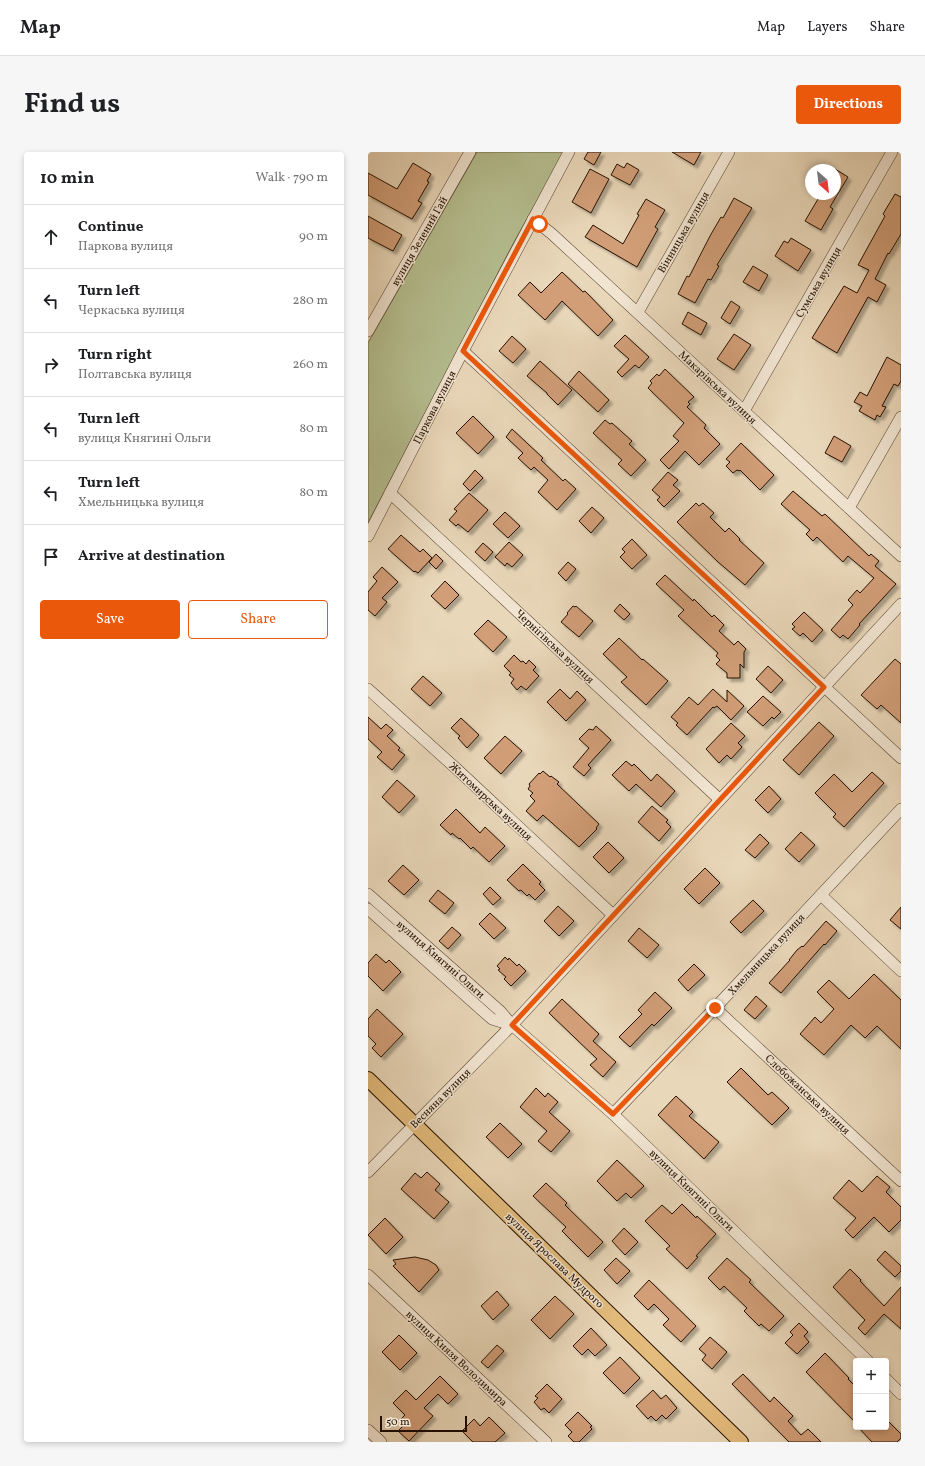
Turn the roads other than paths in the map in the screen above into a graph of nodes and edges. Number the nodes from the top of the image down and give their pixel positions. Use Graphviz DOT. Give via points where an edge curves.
graph roads {
  1 [pos="470,152"];
  2 [pos="569,152"];
  3 [pos="729,152"];
  4 [pos="892,152"];
  5 [pos="533,219"];
  6 [pos="638,312"];
  7 [pos="368,331"];
  8 [pos="463,351"];
  9 [pos="744,411"];
  10 [pos="901,417"];
  11 [pos="390,493"];
  12 [pos="849,508"];
  13 [pos="368,536"];
  14 [pos="901,556"];
  15 [pos="901,604"];
  16 [pos="824,687"];
  17 [pos="368,689"];
  18 [pos="901,758"];
  19 [pos="719,799"];
  20 [pos="901,809"];
  21 [pos="368,894"];
  22 [pos="821,895"];
  23 [pos="368,908"];
  24 [pos="613,915"];
  25 [pos="901,971"];
  26 [pos="715,1008"];
  27 [pos="512,1025"];
  28 [pos="368,1079"];
  29 [pos="613,1114"];
  30 [pos="415,1123"];
  31 [pos="368,1172"];
  32 [pos="901,1181"];
  33 [pos="368,1274"];
  34 [pos="865,1358"];
  35 [pos="889,1382"];
  36 [pos="901,1394"];
  37 [pos="368,1430"];
  38 [pos="381,1442"];
  39 [pos="546,1442"];
  40 [pos="741,1442"];
  1 -- 7 [label="street, вулиця Зелений Гай"];
  2 -- 5 [label="street, Паркова вулиця"];
  3 -- 6 [label="street, Вінницька вулиця"];
  4 -- 9 [label="street, Сумська вулиця"];
  5 -- 6 [label="street, Макарівська вулиця"];
  5 -- 8 [label="street, Паркова вулиця"];
  6 -- 9 [label="street, Макарівська вулиця"];
  8 -- 11 [label="street, Паркова вулиця"];
  8 -- 16 [label="street"];
  9 -- 12 [label="street, Макарівська вулиця"];
  10 -- 12 [label="street"];
  11 -- 13 [label="street, Паркова вулиця"];
  11 -- 19 [label="street, Чернігівська вулиця"];
  12 -- 14 [label="street, Макарівська вулиця"];
  15 -- 16 [label="street, Весняна вулиця"];
  16 -- 18 [label="street"];
  16 -- 19 [label="street, Весняна вулиця"];
  17 -- 24 [label="street, Житомирська вулиця"];
  19 -- 24 [label="street, Весняна вулиця"];
  20 -- 22 [label="street, Хмельницька вулиця"];
  21 -- 27 [label="street, вулиця Княгині Ольги" via="500,1011"];
  22 -- 25 [label="street"];
  22 -- 26 [label="street, Хмельницька вулиця"];
  23 -- 27 [label="street, вулиця Княгині Ольги" via="492,1019"];
  24 -- 27 [label="street, Весняна вулиця"];
  26 -- 29 [label="street, Хмельницька вулиця"];
  26 -- 32 [label="street, Слобожанська вулиця"];
  27 -- 29 [label="street, вулиця Княгині Ольги"];
  27 -- 30 [label="street, Весняна вулиця"];
  28 -- 30 [label="main road, вулиця Ярослава Мудрого"];
  29 -- 34 [label="street, вулиця Княгині Ольги"];
  30 -- 31 [label="street, Весняна вулиця"];
  30 -- 40 [label="main road, вулиця Ярослава Мудрого"];
  33 -- 39 [label="street, вулиця Князя Володимира"];
  35 -- 36 [label="street"];
  37 -- 38 [label="street"];
}
